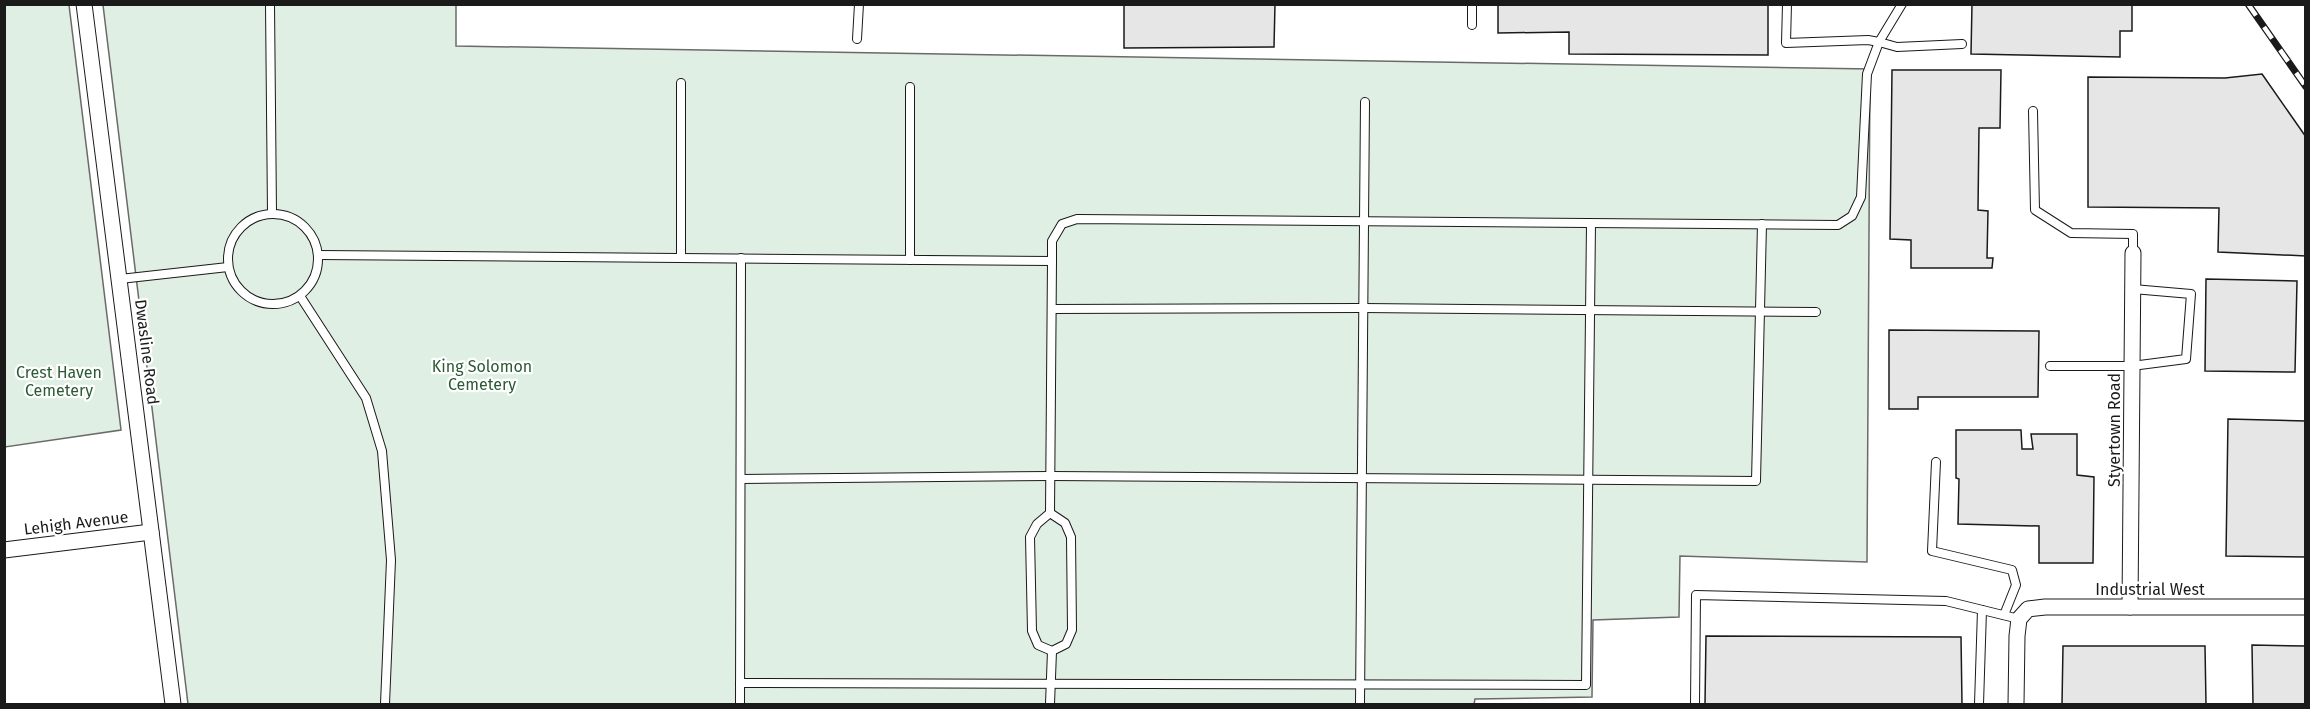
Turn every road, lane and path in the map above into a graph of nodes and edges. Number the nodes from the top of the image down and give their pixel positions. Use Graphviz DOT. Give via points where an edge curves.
graph roads {
  1 [pos="84,4"];
  2 [pos="270,4"];
  3 [pos="859,4"];
  4 [pos="1472,4"];
  5 [pos="1787,4"];
  6 [pos="1902,4"];
  7 [pos="1472,25"];
  8 [pos="857,39"];
  9 [pos="1879,42"];
  10 [pos="1962,44"];
  11 [pos="681,83"];
  12 [pos="910,87"];
  13 [pos="1365,102"];
  14 [pos="2033,111"];
  15 [pos="272,214"];
  16 [pos="1364,221"];
  17 [pos="1591,223"];
  18 [pos="1762,224"];
  19 [pos="2133,252"];
  20 [pos="319,255"];
  21 [pos="681,258"];
  22 [pos="741,258"];
  23 [pos="910,260"];
  24 [pos="1052,261"];
  25 [pos="228,267"];
  26 [pos="120,279"];
  27 [pos="2133,289"];
  28 [pos="300,296"];
  29 [pos="1363,308"];
  30 [pos="1052,309"];
  31 [pos="1590,311"];
  32 [pos="1760,312"];
  33 [pos="1816,312"];
  34 [pos="2050,366"];
  35 [pos="2132,366"];
  36 [pos="1936,462"];
  37 [pos="1050,476"];
  38 [pos="741,479"];
  39 [pos="1362,480"];
  40 [pos="1588,481"];
  41 [pos="1050,513"];
  42 [pos="151,532"];
  43 [pos="4,550"];
  44 [pos="2130,607"];
  45 [pos="2306,608"];
  46 [pos="1982,610"];
  47 [pos="2012,617"];
  48 [pos="1052,651"];
  49 [pos="740,683"];
  50 [pos="1050,684"];
  51 [pos="1360,684"];
  52 [pos="173,705"];
  53 [pos="385,705"];
  54 [pos="740,705"];
  55 [pos="1050,705"];
  56 [pos="1360,705"];
  57 [pos="1695,705"];
  58 [pos="1979,705"];
  59 [pos="2016,705"];
  1 -- 26 [label="street, Dwasline Road"];
  2 -- 15 [label="lane"];
  3 -- 8 [label="lane"];
  4 -- 7 [label="lane"];
  5 -- 9 [label="lane" via="1786,43"];
  6 -- 9 [label="lane"];
  9 -- 10 [label="lane" via="1897,47"];
  9 -- 18 [label="lane" via="1867,74 1861,197 1852,216 1838,225"];
  11 -- 21 [label="lane"];
  12 -- 23 [label="lane"];
  13 -- 16 [label="lane"];
  14 -- 19 [label="lane" via="2035,210 2071,233 2133,234"];
  15 -- 20 [label="lane" via="296,220 307,229"];
  15 -- 25 [label="lane" via="241,226 228,252"];
  16 -- 17 [label="lane"];
  16 -- 24 [label="lane" via="1077,219 1062,224 1052,241"];
  16 -- 29 [label="lane"];
  17 -- 18 [label="lane"];
  17 -- 31 [label="lane"];
  18 -- 32 [label="lane"];
  19 -- 27 [label="street, Styertown Road"];
  20 -- 21 [label="lane"];
  20 -- 28 [label="lane" via="311,285"];
  21 -- 22 [label="lane"];
  22 -- 23 [label="lane"];
  22 -- 38 [label="lane"];
  23 -- 24 [label="lane"];
  24 -- 30 [label="lane"];
  25 -- 26 [label="lane"];
  25 -- 28 [label="lane" via="233,282 256,302 287,303"];
  26 -- 42 [label="street, Dwasline Road"];
  27 -- 35 [label="street, Styertown Road"];
  27 -- 35 [label="lane" via="2191,294 2186,359"];
  28 -- 53 [label="lane" via="366,398 382,451 391,560"];
  29 -- 30 [label="lane"];
  29 -- 31 [label="lane"];
  29 -- 39 [label="lane"];
  30 -- 37 [label="lane"];
  31 -- 32 [label="lane"];
  31 -- 40 [label="lane"];
  32 -- 33 [label="lane"];
  32 -- 40 [label="lane" via="1755,481"];
  34 -- 35 [label="lane"];
  35 -- 44 [label="street, Styertown Road"];
  36 -- 47 [label="lane" via="1932,551 2012,570 2016,585"];
  37 -- 38 [label="lane"];
  37 -- 39 [label="lane"];
  37 -- 41 [label="lane"];
  38 -- 49 [label="lane"];
  39 -- 40 [label="lane"];
  39 -- 51 [label="lane"];
  40 -- 51 [label="lane" via="1586,685"];
  41 -- 48 [label="lane" via="1036,524 1030,537 1031,607 1032,631 1038,645"];
  41 -- 48 [label="lane" via="1065,523 1071,537 1072,630 1066,644"];
  42 -- 43 [label="street, Lehigh Avenue"];
  42 -- 52 [label="street, Dwasline Road"];
  44 -- 45 [label="street, Industrial West"];
  44 -- 47 [label="street, Industrial West" via="2037,608"];
  46 -- 47 [label="lane"];
  46 -- 57 [label="lane" via="1946,601 1696,595"];
  46 -- 58 [label="lane"];
  47 -- 59 [label="street"];
  48 -- 50 [label="lane"];
  49 -- 50 [label="lane"];
  49 -- 54 [label="lane"];
  50 -- 51 [label="lane"];
  50 -- 55 [label="lane"];
  51 -- 56 [label="lane"];
}
